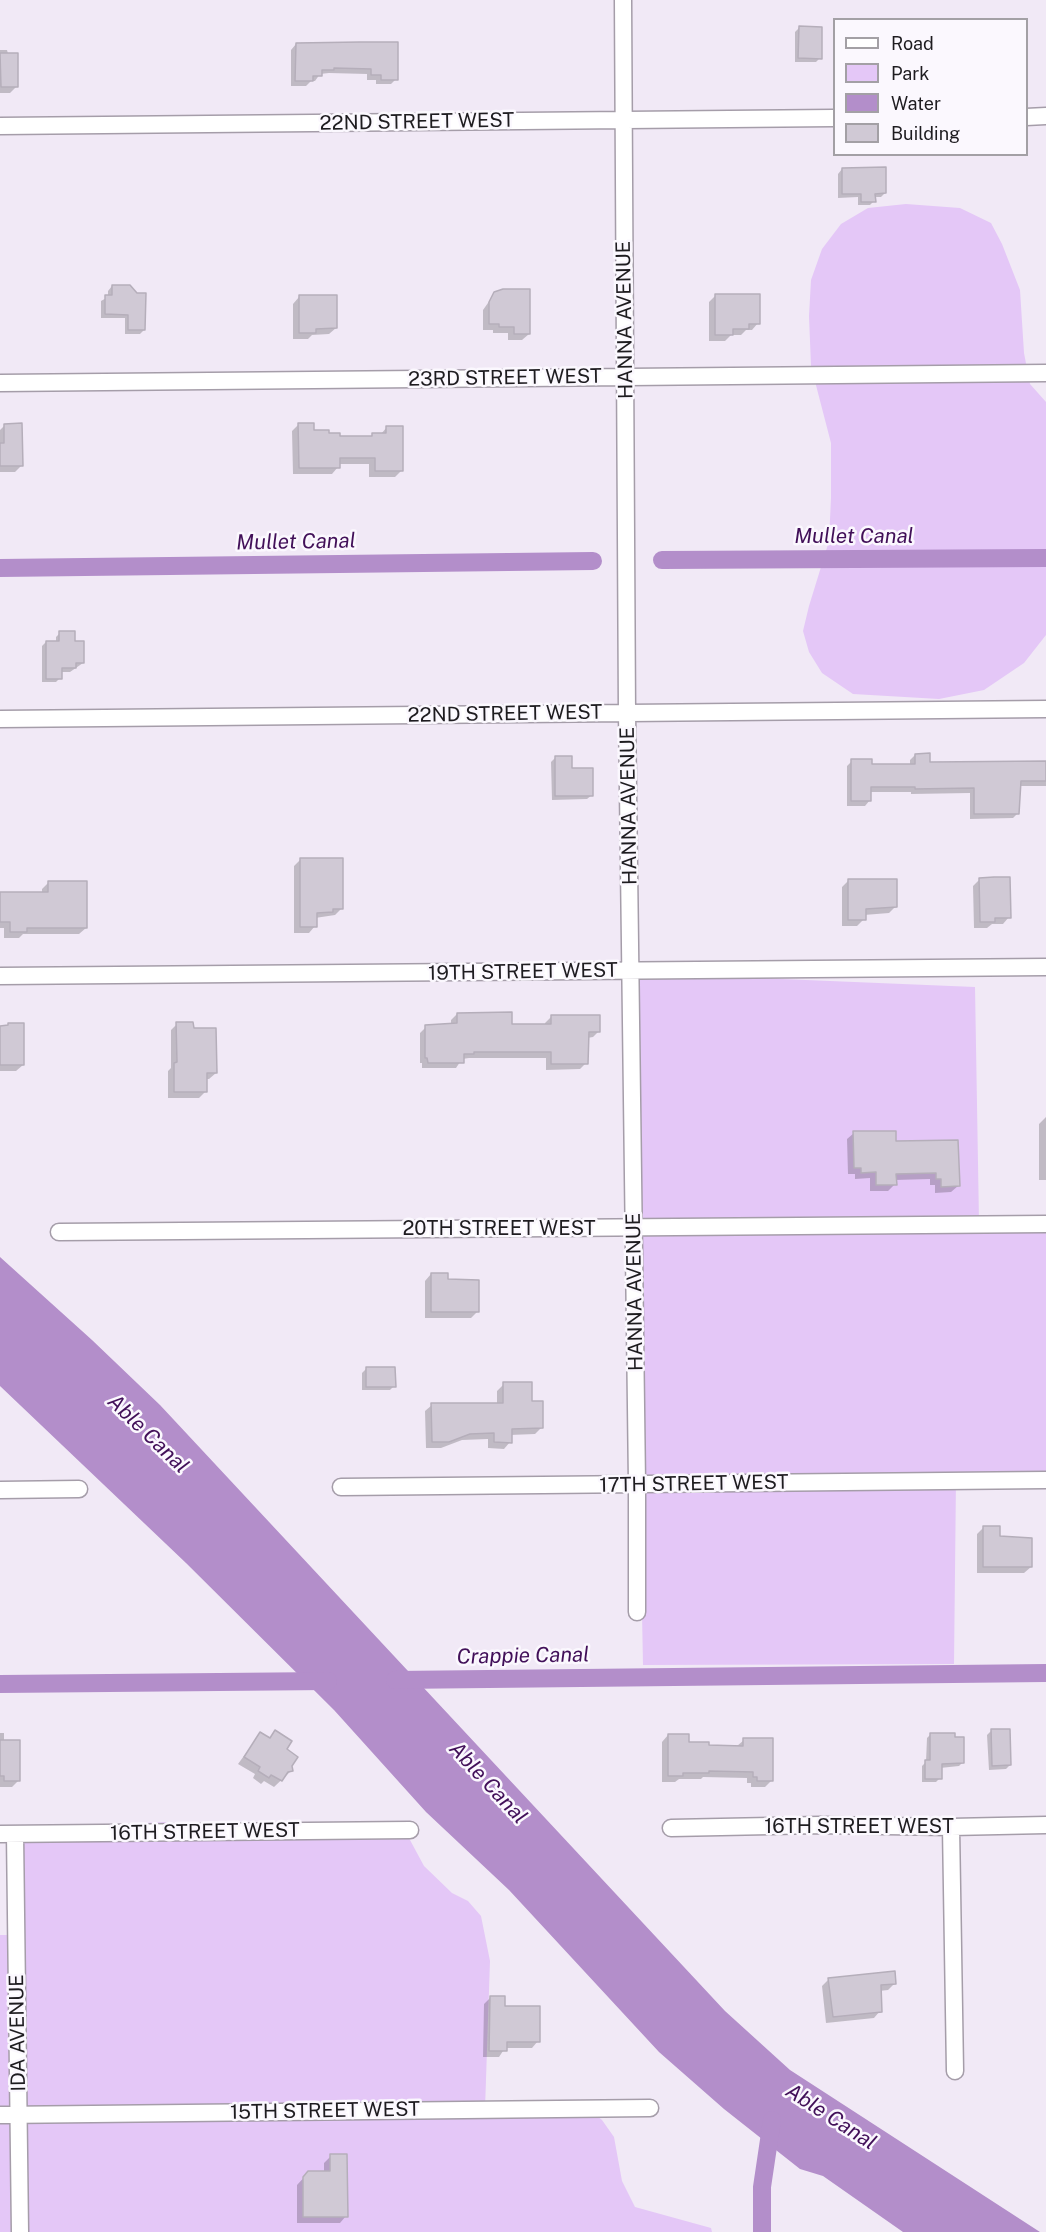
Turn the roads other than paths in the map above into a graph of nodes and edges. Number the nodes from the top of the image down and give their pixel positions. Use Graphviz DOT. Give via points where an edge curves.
graph roads {
  1 [pos="622,0"];
  2 [pos="1046,116"];
  3 [pos="1028,117"];
  4 [pos="833,118"];
  5 [pos="623,120"];
  6 [pos="0,126"];
  7 [pos="1046,373"];
  8 [pos="626,377"];
  9 [pos="0,383"];
  10 [pos="1046,709"];
  11 [pos="627,713"];
  12 [pos="0,719"];
  13 [pos="1046,967"];
  14 [pos="631,971"];
  15 [pos="0,976"];
  16 [pos="1046,1224"];
  17 [pos="634,1228"];
  18 [pos="59,1232"];
  19 [pos="1046,1480"];
  20 [pos="637,1484"];
  21 [pos="341,1487"];
  22 [pos="79,1489"];
  23 [pos="0,1490"];
  24 [pos="637,1612"];
  25 [pos="1046,1825"];
  26 [pos="951,1827"];
  27 [pos="671,1828"];
  28 [pos="410,1830"];
  29 [pos="7,1834"];
  30 [pos="955,2071"];
  31 [pos="650,2108"];
  32 [pos="0,2115"];
  33 [pos="19,2115"];
  34 [pos="20,2232"];
  1 -- 5 [label="street, HANNA AVENUE"];
  2 -- 3 [label="street"];
  4 -- 5 [label="street, 22ND STREET WEST"];
  5 -- 6 [label="street, 22ND STREET WEST"];
  5 -- 8 [label="street, HANNA AVENUE"];
  7 -- 8 [label="street, 23RD STREET WEST"];
  8 -- 9 [label="street, 23RD STREET WEST"];
  8 -- 11 [label="street, HANNA AVENUE"];
  10 -- 11 [label="street, 22ND STREET WEST"];
  11 -- 12 [label="street, 22ND STREET WEST"];
  11 -- 14 [label="street, HANNA AVENUE"];
  13 -- 14 [label="street, 19TH STREET WEST"];
  14 -- 15 [label="street, 19TH STREET WEST"];
  14 -- 17 [label="street, HANNA AVENUE"];
  16 -- 17 [label="street, 20TH STREET WEST"];
  17 -- 18 [label="street, 20TH STREET WEST"];
  17 -- 20 [label="street, HANNA AVENUE"];
  19 -- 20 [label="street, 17TH STREET WEST"];
  20 -- 21 [label="street, 17TH STREET WEST"];
  20 -- 24 [label="street, HANNA AVENUE"];
  22 -- 23 [label="street"];
  25 -- 26 [label="street, 16TH STREET WEST"];
  26 -- 27 [label="street, 16TH STREET WEST"];
  26 -- 30 [label="street"];
  28 -- 29 [label="street, 16TH STREET WEST"];
  29 -- 33 [label="street, IDA AVENUE"];
  31 -- 33 [label="street, 15TH STREET WEST"];
  32 -- 33 [label="street, 15TH STREET WEST"];
  33 -- 34 [label="street, IDA AVENUE"];
}
